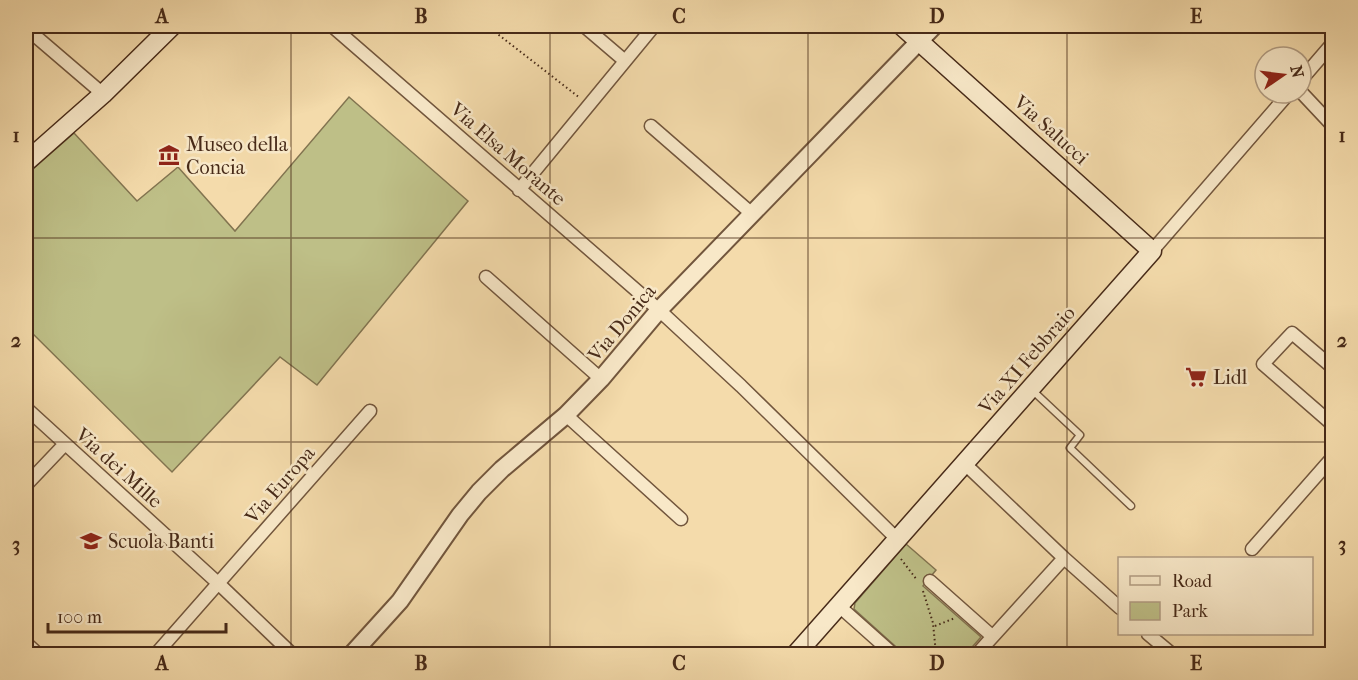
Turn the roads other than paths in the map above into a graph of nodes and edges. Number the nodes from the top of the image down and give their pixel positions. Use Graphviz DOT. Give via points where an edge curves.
graph roads {
  1 [pos="172,26"];
  2 [pos="332,26"];
  3 [pos="584,26"];
  4 [pos="654,26"];
  5 [pos="902,26"];
  6 [pos="934,26"];
  7 [pos="26,28"];
  8 [pos="920,41"];
  9 [pos="1332,44"];
  10 [pos="625,61"];
  11 [pos="1313,66"];
  12 [pos="103,94"];
  13 [pos="1279,105"];
  14 [pos="1313,105"];
  15 [pos="1332,125"];
  16 [pos="651,126"];
  17 [pos="26,162"];
  18 [pos="519,190"];
  19 [pos="751,213"];
  20 [pos="1152,251"];
  21 [pos="486,277"];
  22 [pos="659,310"];
  23 [pos="1332,367"];
  24 [pos="601,379"];
  25 [pos="1032,389"];
  26 [pos="26,408"];
  27 [pos="370,411"];
  28 [pos="566,415"];
  29 [pos="1332,424"];
  30 [pos="64,445"];
  31 [pos="1332,458"];
  32 [pos="965,464"];
  33 [pos="26,485"];
  34 [pos="1131,506"];
  35 [pos="681,519"];
  36 [pos="894,544"];
  37 [pos="1252,549"];
  38 [pos="1064,558"];
  39 [pos="930,581"];
  40 [pos="219,584"];
  41 [pos="839,606"];
  42 [pos="1118,607"];
  43 [pos="1150,635"];
  44 [pos="992,636"];
  45 [pos="156,654"];
  46 [pos="292,654"];
  47 [pos="352,654"];
  48 [pos="796,654"];
  49 [pos="893,654"];
  50 [pos="977,654"];
  51 [pos="1172,654"];
  1 -- 12 [label="main road"];
  2 -- 18 [label="street, Via Elsa Morante"];
  3 -- 10 [label="street"];
  4 -- 10 [label="street"];
  5 -- 8 [label="main road, Via Salucci"];
  6 -- 8 [label="street, Via Donica"];
  7 -- 12 [label="street"];
  8 -- 19 [label="street, Via Donica"];
  8 -- 20 [label="main road, Via Salucci"];
  9 -- 11 [label="street"];
  10 -- 18 [label="street"];
  12 -- 17 [label="main road"];
  13 -- 20 [label="street, Via XI Febbraio"];
  14 -- 15 [label="street"];
  16 -- 19 [label="street"];
  18 -- 22 [label="street, Via Elsa Morante"];
  19 -- 22 [label="street, Via Donica"];
  20 -- 25 [label="main road, Via XI Febbraio"];
  21 -- 24 [label="street"];
  22 -- 24 [label="street, Via Donica"];
  22 -- 36 [label="street, Via Elsa Morante" via="741,386"];
  23 -- 29 [label="street" via="1292,333 1263,364"];
  24 -- 28 [label="street, Via Donica"];
  25 -- 32 [label="main road, Via XI Febbraio"];
  25 -- 34 [label="lane" via="1080,435 1070,448"];
  26 -- 30 [label="street, Via dei Mille"];
  27 -- 40 [label="street, Via Europa"];
  28 -- 35 [label="street"];
  28 -- 47 [label="street, Via Donica" via="479,492 400,601"];
  30 -- 33 [label="street"];
  30 -- 40 [label="street, Via dei Mille"];
  31 -- 37 [label="street"];
  32 -- 36 [label="main road, Via XI Febbraio"];
  32 -- 38 [label="street"];
  36 -- 41 [label="main road, Via XI Febbraio"];
  38 -- 42 [label="street"];
  38 -- 44 [label="street"];
  39 -- 44 [label="street"];
  40 -- 45 [label="street, Via Europa"];
  40 -- 46 [label="street, Via dei Mille"];
  41 -- 48 [label="main road, Via XI Febbraio"];
  41 -- 49 [label="street"];
  43 -- 51 [label="street"];
  44 -- 50 [label="street"];
}
